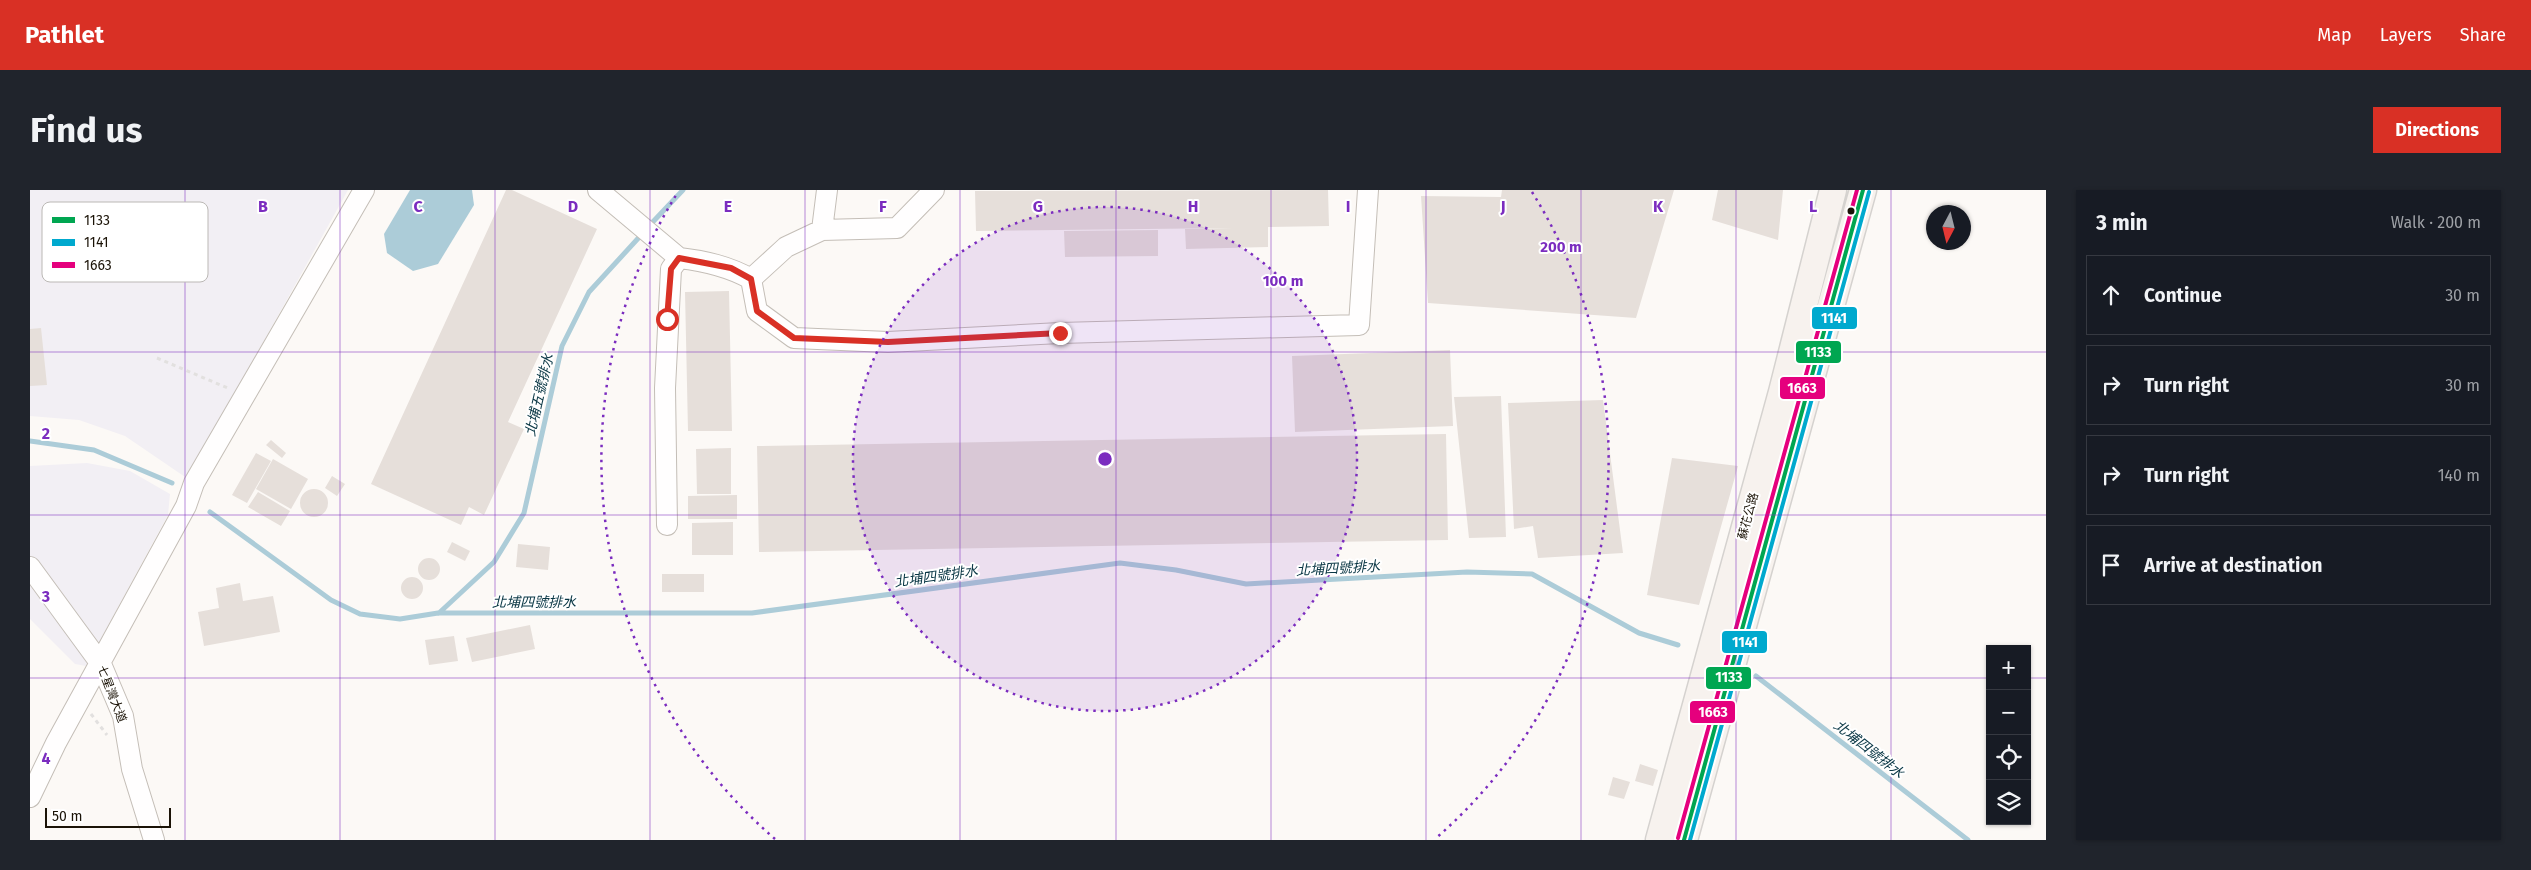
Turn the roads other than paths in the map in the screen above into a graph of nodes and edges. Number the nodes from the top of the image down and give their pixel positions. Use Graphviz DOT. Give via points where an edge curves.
graph roads {
  1 [pos="364,190"];
  2 [pos="598,190"];
  3 [pos="827,190"];
  4 [pos="934,190"];
  5 [pos="1368,190"];
  6 [pos="1833,190"];
  7 [pos="1863,190"];
  8 [pos="822,230"];
  9 [pos="679,258"];
  10 [pos="751,279"];
  11 [pos="668,524"];
  12 [pos="30,567"];
  13 [pos="101,664"];
  14 [pos="30,797"];
  15 [pos="154,840"];
  16 [pos="1659,840"];
  17 [pos="1684,840"];
  1 -- 13 [label="street" via="194,483 186,506"];
  2 -- 9 [label="street"];
  3 -- 8 [label="street"];
  4 -- 8 [label="street" via="897,228"];
  5 -- 10 [label="street" via="1359,325 1060,333 888,342 794,338 757,311"];
  6 -- 16 [label="main road, 蘇花公路"];
  7 -- 17 [label="main road, 蘇花公路"];
  8 -- 10 [label="street" via="786,247"];
  9 -- 10 [label="street" via="731,268"];
  9 -- 11 [label="street" via="671,269 667,319"];
  12 -- 13 [label="street, 七星灣大道"];
  13 -- 14 [label="street"];
  13 -- 15 [label="street, 七星灣大道" via="123,716 132,769"];
}
